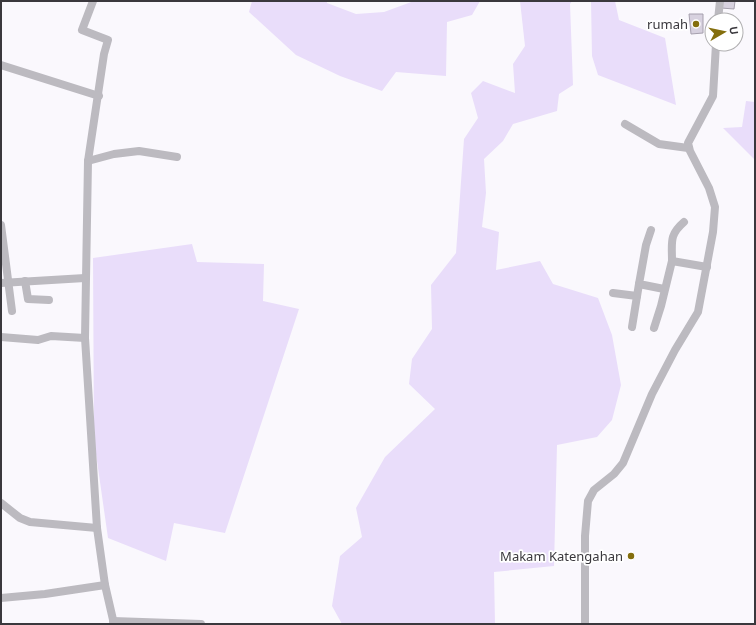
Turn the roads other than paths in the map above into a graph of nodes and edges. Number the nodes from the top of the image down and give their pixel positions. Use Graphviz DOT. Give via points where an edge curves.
graph roads {
  1 [pos="93,1"];
  2 [pos="720,1"];
  3 [pos="719,12"];
  4 [pos="716,52"];
  5 [pos="1,65"];
  6 [pos="99,96"];
  7 [pos="625,124"];
  8 [pos="688,148"];
  9 [pos="177,157"];
  10 [pos="88,161"];
  11 [pos="684,222"];
  12 [pos="1,225"];
  13 [pos="651,230"];
  14 [pos="672,261"];
  15 [pos="707,267"];
  16 [pos="85,278"];
  17 [pos="25,281"];
  18 [pos="5,283"];
  19 [pos="639,284"];
  20 [pos="664,289"];
  21 [pos="614,293"];
  22 [pos="638,296"];
  23 [pos="49,300"];
  24 [pos="12,311"];
  25 [pos="632,328"];
  26 [pos="654,328"];
  27 [pos="1,337"];
  28 [pos="85,338"];
  29 [pos="1,503"];
  30 [pos="97,528"];
  31 [pos="105,585"];
  32 [pos="1,598"];
  33 [pos="114,622"];
  34 [pos="140,622"];
  35 [pos="201,624"];
  36 [pos="586,624"];
  1 -- 6 [label="street" via="82,30 108,40"];
  2 -- 3 [label="street"];
  4 -- 8 [label="street" via="713,96 689,138"];
  5 -- 6 [label="street"];
  6 -- 10 [label="street"];
  7 -- 8 [label="street" via="659,144"];
  8 -- 15 [label="street" via="710,188 715,207"];
  9 -- 10 [label="street" via="139,151"];
  10 -- 16 [label="street"];
  11 -- 14 [label="street" via="672,236"];
  12 -- 18 [label="street"];
  13 -- 19 [label="street"];
  14 -- 15 [label="street"];
  14 -- 20 [label="street"];
  15 -- 36 [label="street" via="698,312 652,394 623,463 594,490 588,501 585,536"];
  16 -- 17 [label="street"];
  16 -- 28 [label="street"];
  17 -- 18 [label="street"];
  17 -- 23 [label="street" via="28,299"];
  18 -- 24 [label="street"];
  19 -- 20 [label="street"];
  19 -- 22 [label="street"];
  20 -- 26 [label="street"];
  21 -- 22 [label="street"];
  22 -- 25 [label="street"];
  27 -- 28 [label="street" via="38,340 51,336"];
  28 -- 30 [label="street"];
  29 -- 30 [label="street" via="20,518 30,522"];
  30 -- 31 [label="street"];
  31 -- 32 [label="street"];
  31 -- 33 [label="street"];
  33 -- 34 [label="street"];
  34 -- 35 [label="street"];
}
